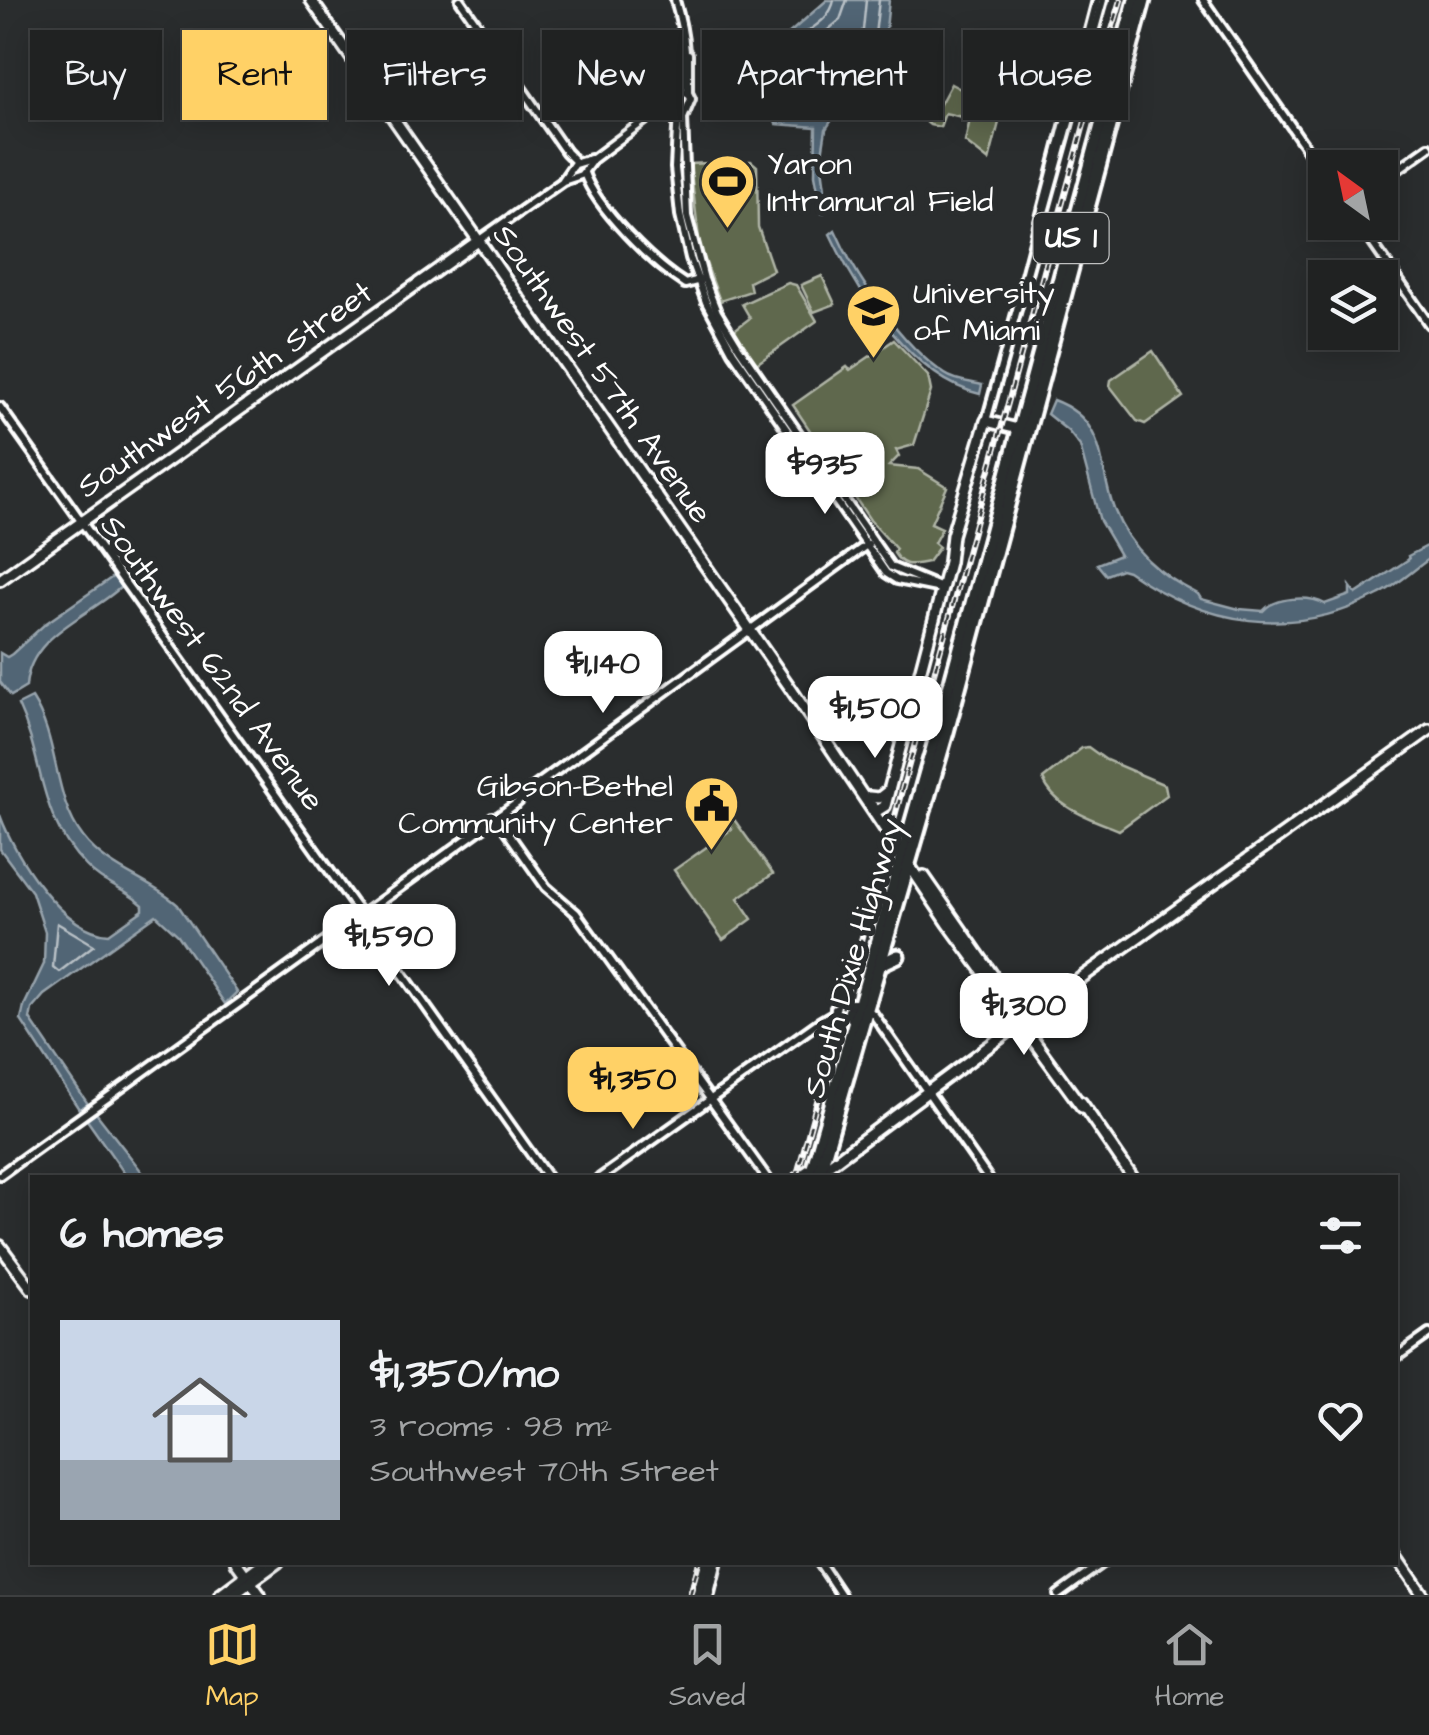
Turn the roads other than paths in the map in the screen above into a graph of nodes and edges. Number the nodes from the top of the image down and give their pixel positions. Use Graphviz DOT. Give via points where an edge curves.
graph roads {
  1 [pos="311,0"];
  2 [pos="460,0"];
  3 [pos="677,0"];
  4 [pos="1100,0"];
  5 [pos="1135,0"];
  6 [pos="1144,0"];
  7 [pos="1203,0"];
  8 [pos="682,76"];
  9 [pos="682,112"];
  10 [pos="648,120"];
  11 [pos="677,120"];
  12 [pos="1429,147"];
  13 [pos="1308,150"];
  14 [pos="1398,169"];
  15 [pos="577,170"];
  16 [pos="1371,240"];
  17 [pos="478,241"];
  18 [pos="700,280"];
  19 [pos="1429,324"];
  20 [pos="0,407"];
  21 [pos="986,421"];
  22 [pos="1023,431"];
  23 [pos="81,523"];
  24 [pos="870,543"];
  25 [pos="987,550"];
  26 [pos="992,563"];
  27 [pos="980,576"];
  28 [pos="0,580"];
  29 [pos="942,588"];
  30 [pos="750,630"];
  31 [pos="961,644"];
  32 [pos="966,660"];
  33 [pos="954,672"];
  34 [pos="942,715"];
  35 [pos="1429,730"];
  36 [pos="947,732"];
  37 [pos="934,744"];
  38 [pos="888,791"];
  39 [pos="864,796"];
  40 [pos="878,811"];
  41 [pos="493,818"];
  42 [pos="907,856"];
  43 [pos="919,879"];
  44 [pos="904,882"];
  45 [pos="946,913"];
  46 [pos="361,915"];
  47 [pos="884,940"];
  48 [pos="880,965"];
  49 [pos="1074,998"];
  50 [pos="1046,1004"];
  51 [pos="860,1010"];
  52 [pos="837,1012"];
  53 [pos="819,1022"];
  54 [pos="1022,1022"];
  55 [pos="928,1092"];
  56 [pos="710,1099"];
  57 [pos="816,1172"];
  58 [pos="0,1175"];
  59 [pos="546,1175"];
  60 [pos="604,1175"];
  61 [pos="765,1175"];
  62 [pos="986,1175"];
  63 [pos="1130,1175"];
  64 [pos="0,1246"];
  65 [pos="30,1286"];
  66 [pos="1429,1334"];
  67 [pos="1398,1356"];
  68 [pos="1398,1558"];
  69 [pos="238,1565"];
  70 [pos="261,1565"];
  71 [pos="273,1565"];
  72 [pos="705,1565"];
  73 [pos="714,1565"];
  74 [pos="821,1565"];
  75 [pos="1100,1565"];
  76 [pos="248,1579"];
  77 [pos="220,1595"];
  78 [pos="233,1595"];
  79 [pos="260,1595"];
  80 [pos="697,1595"];
  81 [pos="707,1595"];
  82 [pos="842,1595"];
  83 [pos="1058,1595"];
  84 [pos="1424,1595"];
  1 -- 17 [label="main road, Southwest 57th Avenue"];
  2 -- 15 [label="street"];
  3 -- 8 [label="street" via="686,26"];
  4 -- 21 [label="street"];
  5 -- 22 [label="highway, South Dixie Highway / US 1"];
  6 -- 22 [label="highway, South Dixie Highway / US 1"];
  7 -- 13 [label="street"];
  9 -- 18 [label="street" via="684,192"];
  10 -- 15 [label="street"];
  11 -- 18 [label="street" via="678,201"];
  12 -- 14 [label="street"];
  15 -- 17 [label="street"];
  15 -- 18 [label="street" via="675,277 686,284"];
  16 -- 19 [label="street"];
  17 -- 23 [label="main road, Southwest 56th Street"];
  17 -- 30 [label="main road, Southwest 57th Avenue"];
  18 -- 24 [label="street"];
  20 -- 23 [label="street, Southwest 62nd Avenue"];
  21 -- 22 [label="main road"];
  21 -- 29 [label="main road"];
  22 -- 25 [label="highway, South Dixie Highway / US 1"];
  22 -- 26 [label="highway, South Dixie Highway / US 1"];
  23 -- 28 [label="main road, Southwest 56th Street"];
  23 -- 46 [label="street, Southwest 62nd Avenue"];
  24 -- 29 [label="street" via="893,578"];
  24 -- 30 [label="street"];
  25 -- 26 [label="highway"];
  25 -- 27 [label="highway, South Dixie Highway / US 1"];
  26 -- 27 [label="highway"];
  26 -- 32 [label="highway, South Dixie Highway / US 1"];
  27 -- 31 [label="highway, South Dixie Highway / US 1"];
  29 -- 38 [label="main road"];
  30 -- 39 [label="main road, Southwest 57th Avenue"];
  30 -- 41 [label="street"];
  31 -- 32 [label="highway"];
  31 -- 33 [label="highway, South Dixie Highway / US 1"];
  32 -- 33 [label="highway"];
  32 -- 36 [label="highway, South Dixie Highway / US 1"];
  33 -- 34 [label="highway, South Dixie Highway / US 1"];
  34 -- 36 [label="highway"];
  34 -- 37 [label="highway, South Dixie Highway / US 1"];
  35 -- 50 [label="main road"];
  36 -- 37 [label="highway"];
  36 -- 42 [label="highway, South Dixie Highway / US 1"];
  37 -- 42 [label="highway, South Dixie Highway / US 1"];
  38 -- 39 [label="main road"];
  38 -- 40 [label="main road"];
  39 -- 40 [label="main road, Southwest 57th Avenue"];
  39 -- 42 [label="main road, Southwest 57th Avenue"];
  40 -- 42 [label="main road, Southwest 57th Avenue"];
  41 -- 46 [label="street"];
  41 -- 56 [label="street" via="548,890 576,912"];
  42 -- 43 [label="main road"];
  42 -- 44 [label="highway, South Dixie Highway / US 1"];
  42 -- 45 [label="main road, Southwest 57th Avenue"];
  42 -- 47 [label="highway, South Dixie Highway / US 1"];
  43 -- 44 [label="highway"];
  43 -- 45 [label="main road"];
  44 -- 47 [label="highway, South Dixie Highway / US 1"];
  45 -- 54 [label="main road, Southwest 57th Avenue"];
  46 -- 58 [label="street"];
  46 -- 59 [label="street, Southwest 62nd Avenue"];
  47 -- 48 [label="highway, South Dixie Highway / US 1"];
  47 -- 48 [label="highway" via="898,956"];
  47 -- 51 [label="highway, South Dixie Highway / US 1"];
  48 -- 51 [label="highway, South Dixie Highway / US 1"];
  49 -- 50 [label="main road"];
  50 -- 54 [label="main road"];
  51 -- 52 [label="highway"];
  51 -- 53 [label="street" via="842,1004"];
  51 -- 55 [label="street" via="882,1028"];
  51 -- 57 [label="highway, South Dixie Highway / US 1"];
  52 -- 53 [label="street"];
  53 -- 56 [label="street"];
  54 -- 55 [label="main road"];
  54 -- 63 [label="main road, Southwest 57th Avenue"];
  55 -- 57 [label="main road"];
  55 -- 62 [label="street"];
  56 -- 60 [label="street"];
  56 -- 61 [label="street"];
  64 -- 65 [label="main road"];
  66 -- 67 [label="street"];
  68 -- 84 [label="main road"];
  69 -- 76 [label="main road"];
  70 -- 76 [label="main road"];
  71 -- 76 [label="main road"];
  72 -- 80 [label="highway"];
  73 -- 81 [label="highway"];
  74 -- 82 [label="street"];
  75 -- 83 [label="street"];
  76 -- 77 [label="main road"];
  76 -- 78 [label="main road"];
  76 -- 79 [label="main road"];
}
